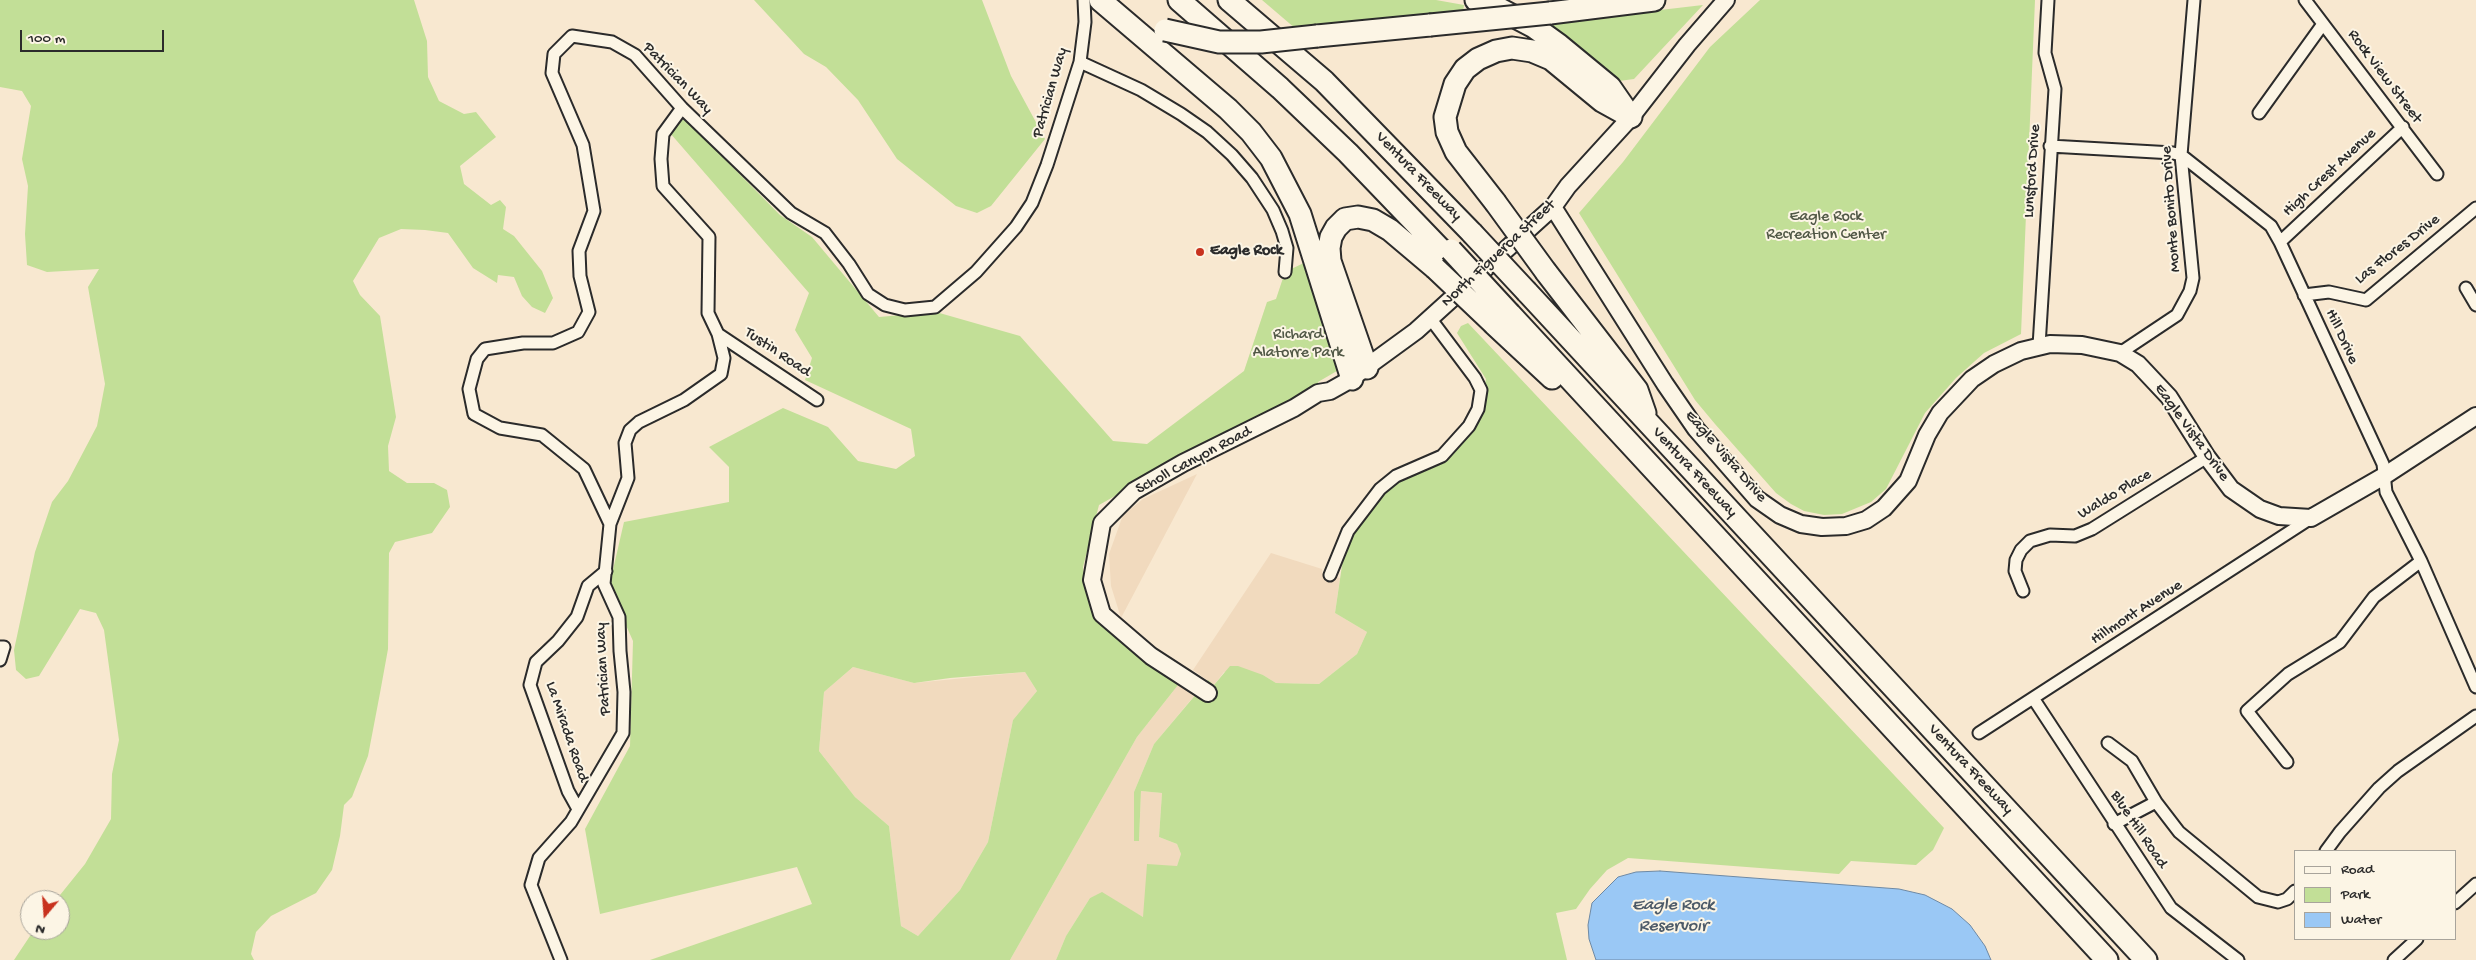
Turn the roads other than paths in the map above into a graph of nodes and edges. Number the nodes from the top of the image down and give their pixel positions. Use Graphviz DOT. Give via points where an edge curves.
graph roads {
  1 [pos="1084,0"];
  2 [pos="1179,0"];
  3 [pos="1229,0"];
  4 [pos="1476,0"];
  5 [pos="1654,0"];
  6 [pos="1726,0"];
  7 [pos="2048,0"];
  8 [pos="2194,0"];
  9 [pos="2305,0"];
  10 [pos="1104,4"];
  11 [pos="2323,24"];
  12 [pos="1080,62"];
  13 [pos="682,108"];
  14 [pos="2259,113"];
  15 [pos="1632,117"];
  16 [pos="2402,127"];
  17 [pos="2050,146"];
  18 [pos="2181,156"];
  19 [pos="2437,174"];
  20 [pos="1553,207"];
  21 [pos="2476,208"];
  22 [pos="2280,242"];
  23 [pos="1454,249"];
  24 [pos="1285,272"];
  25 [pos="2466,288"];
  26 [pos="2304,295"];
  27 [pos="2476,305"];
  28 [pos="1510,309"];
  29 [pos="1430,318"];
  30 [pos="718,334"];
  31 [pos="2039,346"];
  32 [pos="2120,353"];
  33 [pos="1359,373"];
  34 [pos="817,400"];
  35 [pos="2476,416"];
  36 [pos="1649,425"];
  37 [pos="2207,457"];
  38 [pos="2384,476"];
  39 [pos="2311,518"];
  40 [pos="610,524"];
  41 [pos="2421,561"];
  42 [pos="606,570"];
  43 [pos="1330,575"];
  44 [pos="2023,591"];
  45 [pos="0,647"];
  46 [pos="0,660"];
  47 [pos="2476,687"];
  48 [pos="1208,693"];
  49 [pos="2033,698"];
  50 [pos="2476,716"];
  51 [pos="1979,733"];
  52 [pos="2108,743"];
  53 [pos="2287,762"];
  54 [pos="2156,802"];
  55 [pos="578,809"];
  56 [pos="2114,824"];
  57 [pos="2327,850"];
  58 [pos="2063,880"];
  59 [pos="2476,884"];
  60 [pos="2294,892"];
  61 [pos="2456,903"];
  62 [pos="2061,919"];
  63 [pos="2416,940"];
  64 [pos="2128,957"];
  65 [pos="561,960"];
  66 [pos="2093,960"];
  67 [pos="2238,960"];
  68 [pos="2394,960"];
  1 -- 12 [label="street, Patrician Way"];
  2 -- 23 [label="highway, Ventura Freeway" via="1280,88"];
  3 -- 23 [label="highway, Ventura Freeway" via="1324,81"];
  4 -- 15 [label="highway" via="1534,27 1559,44 1610,86"];
  5 -- 10 [label="highway, bridge" via="1261,42 1219,42 1165,30"];
  6 -- 15 [label="street, North Figueroa Street"];
  7 -- 17 [label="street, Lunsford Drive" via="2046,53 2055,83"];
  8 -- 18 [label="street, Monte Bonito Drive"];
  9 -- 11 [label="street, Rock View Street"];
  10 -- 33 [label="highway" via="1228,109 1271,158 1300,214"];
  11 -- 14 [label="street"];
  11 -- 16 [label="street, Rock View Street"];
  12 -- 13 [label="street, Patrician Way" via="1032,203 1016,227 976,272 935,307 905,310 886,305 868,294 825,233 791,213"];
  12 -- 24 [label="street" via="1141,90 1181,114 1232,154 1252,178 1282,231 1287,248"];
  13 -- 30 [label="street" via="663,134 663,186 709,237 708,313"];
  13 -- 40 [label="street, Patrician Way" via="635,55 612,42 572,36 554,54 552,74 583,145 594,211 580,251 580,276 589,312 578,332 553,343 485,349 477,359 470,389 474,414 500,428 542,435 584,469"];
  15 -- 20 [label="street, North Figueroa Street" via="1568,186"];
  15 -- 36 [label="highway, bridge" via="1602,102 1551,59 1532,51 1512,48 1478,59 1465,69 1455,84 1446,118 1447,132 1456,152 1637,390"];
  16 -- 19 [label="street, Rock View Street"];
  16 -- 22 [label="street, High Crest Avenue"];
  17 -- 18 [label="street, Hill Drive"];
  17 -- 31 [label="street, Lunsford Drive"];
  18 -- 22 [label="street, Hill Drive" via="2271,226"];
  18 -- 32 [label="street, Monte Bonito Drive" via="2193,278 2190,291 2177,315"];
  20 -- 29 [label="street, North Figueroa Street"];
  20 -- 31 [label="street, Eagle Vista Drive" via="1696,429 1758,499 1780,516 1801,524 1846,526 1866,520 1884,508 1908,481 1940,413 1972,379 1994,364"];
  21 -- 26 [label="street, Las Flores Drive" via="2366,300 2329,292"];
  22 -- 26 [label="street, Hill Drive"];
  23 -- 28 [label="highway, bridge"];
  23 -- 28 [label="highway, Ventura Freeway, bridge"];
  23 -- 33 [label="highway" via="1358,217 1345,219 1336,228 1329,248 1330,261"];
  25 -- 27 [label="street"];
  26 -- 38 [label="street, Hill Drive" via="2383,464"];
  28 -- 36 [label="highway, Ventura Freeway"];
  28 -- 58 [label="highway"];
  28 -- 62 [label="highway"];
  28 -- 62 [label="highway" via="1590,413"];
  29 -- 33 [label="street, Scholl Canyon Road"];
  29 -- 43 [label="street, North Figueroa Street" via="1475,378 1481,390 1478,409 1470,426 1442,456 1396,476 1380,489 1348,531"];
  30 -- 34 [label="street, Tustin Road"];
  30 -- 40 [label="street" via="724,358 721,374 684,400 639,422 630,430 625,443 628,478"];
  31 -- 32 [label="street, Eagle Vista Drive" via="2082,345"];
  32 -- 37 [label="street, Eagle Vista Drive" via="2138,364 2169,397"];
  33 -- 48 [label="street, Scholl Canyon Road" via="1134,491 1102,523 1092,580 1102,614 1151,656"];
  35 -- 38 [label="street"];
  36 -- 58 [label="highway, Ventura Freeway"];
  37 -- 39 [label="street, Eagle Vista Drive" via="2231,489 2260,508 2279,516"];
  37 -- 44 [label="street, Waldo Place" via="2092,529 2075,536 2050,535 2030,541 2016,560 2015,571"];
  38 -- 39 [label="street"];
  38 -- 41 [label="street, Hill Drive" via="2386,492"];
  39 -- 49 [label="street, Hillmont Avenue"];
  40 -- 42 [label="street, Patrician Way"];
  41 -- 47 [label="street, Hill Drive"];
  41 -- 53 [label="street" via="2374,597 2340,642 2288,674 2247,711"];
  42 -- 55 [label="street, Patrician Way" via="604,584 619,617 623,733"];
  42 -- 55 [label="street, La Mirada Road" via="588,586 577,617 536,662 530,684 568,791"];
  45 -- 46 [label="street" via="4,647"];
  49 -- 51 [label="street, Hillmont Avenue"];
  49 -- 56 [label="street, Blue Hill Road"];
  50 -- 57 [label="street" via="2379,788"];
  52 -- 54 [label="street" via="2132,762"];
  54 -- 56 [label="street"];
  54 -- 60 [label="street" via="2179,832 2258,897 2278,902"];
  55 -- 65 [label="street, Patrician Way" via="540,858 531,885"];
  56 -- 67 [label="street, Blue Hill Road" via="2171,908"];
  58 -- 64 [label="highway, Ventura Freeway"];
  59 -- 61 [label="street"];
  62 -- 64 [label="highway"];
  62 -- 66 [label="highway"];
  63 -- 68 [label="street"];
}
